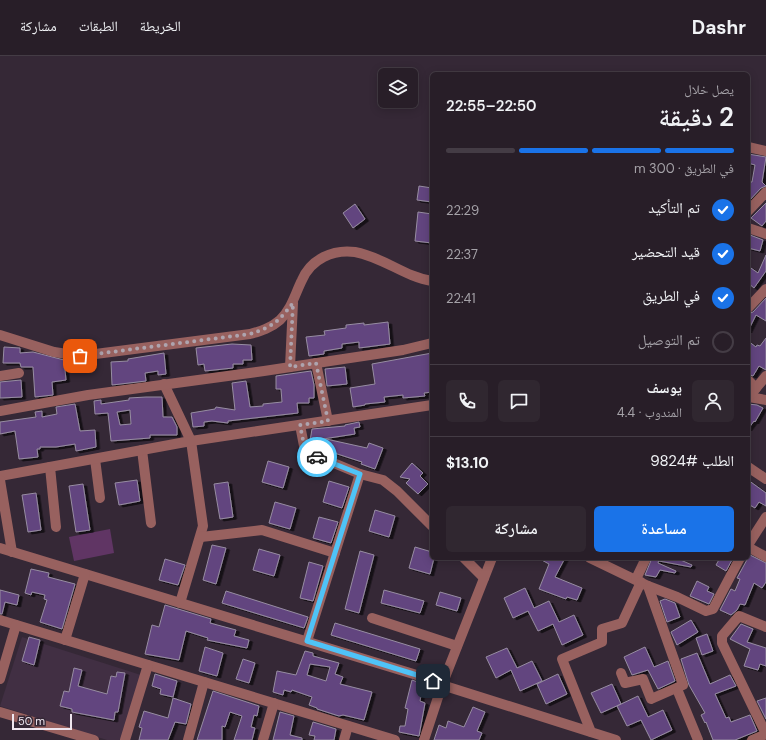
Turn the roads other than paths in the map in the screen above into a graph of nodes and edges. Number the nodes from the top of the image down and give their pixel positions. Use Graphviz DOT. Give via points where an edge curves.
graph roads {
  1 [pos="750,147"];
  2 [pos="766,151"];
  3 [pos="766,192"];
  4 [pos="750,209"];
  5 [pos="750,229"];
  6 [pos="766,234"];
  7 [pos="430,281"];
  8 [pos="766,288"];
  9 [pos="293,303"];
  10 [pos="750,306"];
  11 [pos="0,335"];
  12 [pos="430,343"];
  13 [pos="316,363"];
  14 [pos="290,367"];
  15 [pos="19,373"];
  16 [pos="0,376"];
  17 [pos="766,376"];
  18 [pos="750,382"];
  19 [pos="164,384"];
  20 [pos="756,388"];
  21 [pos="750,396"];
  22 [pos="750,397"];
  23 [pos="766,400"];
  24 [pos="430,405"];
  25 [pos="0,411"];
  26 [pos="328,421"];
  27 [pos="300,425"];
  28 [pos="191,442"];
  29 [pos="142,450"];
  30 [pos="95,459"];
  31 [pos="50,467"];
  32 [pos="750,468"];
  33 [pos="360,474"];
  34 [pos="0,476"];
  35 [pos="766,479"];
  36 [pos="0,480"];
  37 [pos="100,498"];
  38 [pos="766,517"];
  39 [pos="151,523"];
  40 [pos="430,524"];
  41 [pos="56,527"];
  42 [pos="751,533"];
  43 [pos="201,537"];
  44 [pos="750,547"];
  45 [pos="0,548"];
  46 [pos="12,552"];
  47 [pos="335,553"];
  48 [pos="766,557"];
  49 [pos="466,560"];
  50 [pos="491,560"];
  51 [pos="594,560"];
  52 [pos="646,560"];
  53 [pos="739,560"];
  54 [pos="85,574"];
  55 [pos="484,578"];
  56 [pos="641,583"];
  57 [pos="180,603"];
  58 [pos="372,618"];
  59 [pos="0,620"];
  60 [pos="16,625"];
  61 [pos="766,627"];
  62 [pos="65,640"];
  63 [pos="307,641"];
  64 [pos="458,646"];
  65 [pos="148,665"];
  66 [pos="621,673"];
  67 [pos="0,679"];
  68 [pos="204,682"];
  69 [pos="442,685"];
  70 [pos="677,689"];
  71 [pos="274,703"];
  72 [pos="0,712"];
  73 [pos="348,726"];
  74 [pos="591,732"];
  75 [pos="766,734"];
  76 [pos="94,740"];
  77 [pos="126,740"];
  78 [pos="188,740"];
  79 [pos="263,740"];
  80 [pos="344,740"];
  81 [pos="395,740"];
  82 [pos="424,740"];
  83 [pos="616,740"];
  84 [pos="698,740"];
  85 [pos="752,740"];
  1 -- 2 [label="street"];
  3 -- 4 [label="street"];
  5 -- 6 [label="street"];
  7 -- 9 [label="street" via="374,258 355,252 340,252 327,255 312,264 302,278"];
  8 -- 10 [label="street"];
  9 -- 11 [label="street" via="281,319 270,328 250,334 80,356 54,352"];
  9 -- 14 [label="street"];
  12 -- 13 [label="street"];
  13 -- 14 [label="street"];
  13 -- 26 [label="street"];
  14 -- 19 [label="street"];
  15 -- 16 [label="street"];
  17 -- 20 [label="street"];
  18 -- 20 [label="street"];
  19 -- 25 [label="street"];
  19 -- 28 [label="street"];
  20 -- 21 [label="street"];
  22 -- 23 [label="street"];
  24 -- 26 [label="street"];
  26 -- 27 [label="street"];
  27 -- 28 [label="street"];
  27 -- 33 [label="street" via="305,450"];
  28 -- 29 [label="street"];
  28 -- 43 [label="street" via="203,526"];
  29 -- 30 [label="street"];
  29 -- 39 [label="street"];
  30 -- 31 [label="street"];
  30 -- 37 [label="street"];
  31 -- 34 [label="street"];
  31 -- 41 [label="street"];
  32 -- 35 [label="street"];
  33 -- 40 [label="street" via="389,484"];
  33 -- 47 [label="street"];
  36 -- 46 [label="street"];
  38 -- 42 [label="street"];
  43 -- 47 [label="street" via="262,530"];
  43 -- 57 [label="street"];
  44 -- 48 [label="street"];
  45 -- 46 [label="street"];
  46 -- 54 [label="street"];
  47 -- 63 [label="street"];
  49 -- 55 [label="street"];
  50 -- 55 [label="street"];
  51 -- 56 [label="street"];
  52 -- 56 [label="street"];
  53 -- 56 [label="street" via="710,611"];
  54 -- 57 [label="street"];
  54 -- 62 [label="street"];
  55 -- 64 [label="street"];
  56 -- 70 [label="street" via="683,685"];
  56 -- 74 [label="street" via="622,623 602,629 602,642 562,659"];
  57 -- 63 [label="street"];
  58 -- 64 [label="street"];
  59 -- 60 [label="street"];
  60 -- 62 [label="street"];
  60 -- 67 [label="street"];
  61 -- 75 [label="street" via="739,616 722,636 722,643"];
  62 -- 65 [label="street"];
  63 -- 69 [label="street"];
  64 -- 69 [label="street"];
  65 -- 68 [label="street"];
  65 -- 77 [label="street"];
  66 -- 70 [label="street" via="625,683 643,679 651,699"];
  68 -- 71 [label="street"];
  68 -- 78 [label="street"];
  69 -- 74 [label="street"];
  69 -- 82 [label="street"];
  70 -- 84 [label="street"];
  71 -- 73 [label="street"];
  71 -- 79 [label="street"];
  72 -- 76 [label="street"];
  73 -- 80 [label="street"];
  73 -- 81 [label="street"];
  74 -- 83 [label="street"];
  75 -- 85 [label="street"];
}
